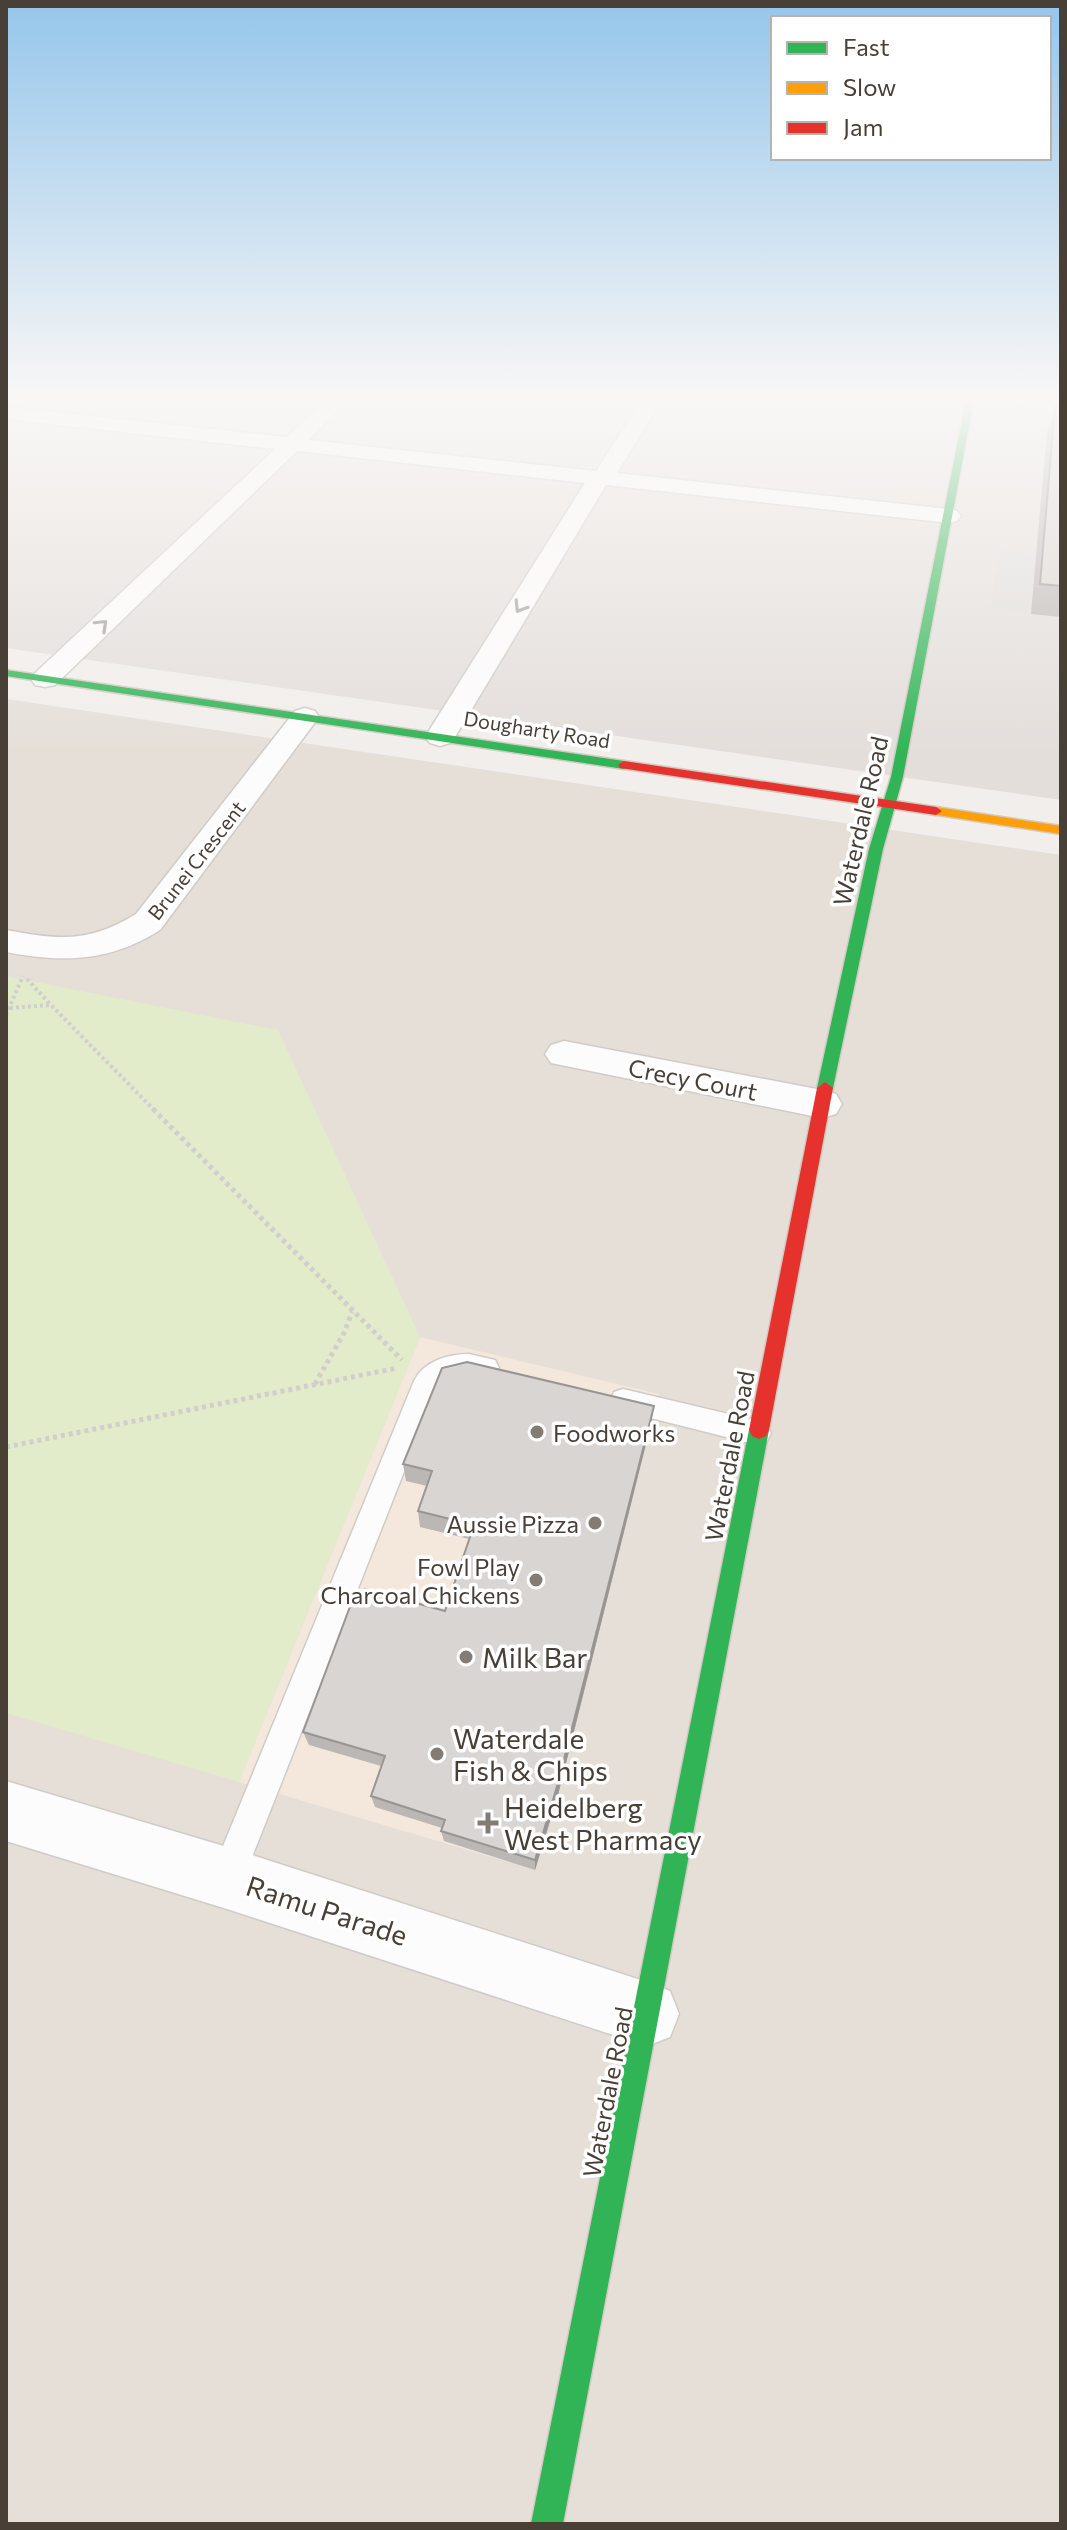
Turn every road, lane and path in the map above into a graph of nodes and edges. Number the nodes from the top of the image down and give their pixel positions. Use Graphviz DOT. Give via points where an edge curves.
graph roads {
  1 [pos="213,518"];
  2 [pos="576,518"];
  3 [pos="949,518"];
  4 [pos="6,673"];
  5 [pos="45,679"];
  6 [pos="305,717"];
  7 [pos="440,737"];
  8 [pos="889,803"];
  9 [pos="1061,830"];
  10 [pos="21,954"];
  11 [pos="51,1005"];
  12 [pos="10,1008"];
  13 [pos="6,1015"];
  14 [pos="564,1054"];
  15 [pos="822,1104"];
  16 [pos="352,1312"];
  17 [pos="517,1375"];
  18 [pos="315,1384"];
  19 [pos="590,1392"];
  20 [pos="758,1433"];
  21 [pos="6,1447"];
  22 [pos="6,1811"];
  23 [pos="227,1878"];
  24 [pos="647,2014"];
  25 [pos="547,2524"];
  5 -- 1 [label="street, one-way"];
  2 -- 7 [label="street, one-way"];
  3 -- 8 [label="main road, Waterdale Road"];
  4 -- 5 [label="main road, Dougharty Road"];
  5 -- 6 [label="main road, Dougharty Road"];
  6 -- 7 [label="main road, Dougharty Road"];
  6 -- 10 [label="street, Brunei Crescent" via="148,922 131,935 93,948"];
  7 -- 8 [label="main road, Dougharty Road"];
  8 -- 9 [label="main road, Dougharty Road"];
  8 -- 15 [label="main road, Waterdale Road"];
  10 -- 11 [label="path"];
  10 -- 12 [label="path"];
  11 -- 12 [label="path"];
  11 -- 16 [label="path"];
  12 -- 13 [label="path"];
  14 -- 15 [label="street, Crecy Court"];
  15 -- 20 [label="main road, Waterdale Road"];
  16 -- 18 [label="path"];
  16 -- 18 [label="path" via="409,1366"];
  17 -- 23 [label="lane" via="457,1365 437,1371 427,1381"];
  18 -- 21 [label="path"];
  19 -- 20 [label="lane"];
  20 -- 24 [label="main road, Waterdale Road"];
  22 -- 23 [label="street, Ramu Parade"];
  23 -- 24 [label="street, Ramu Parade"];
  24 -- 25 [label="main road, Waterdale Road"];
}
